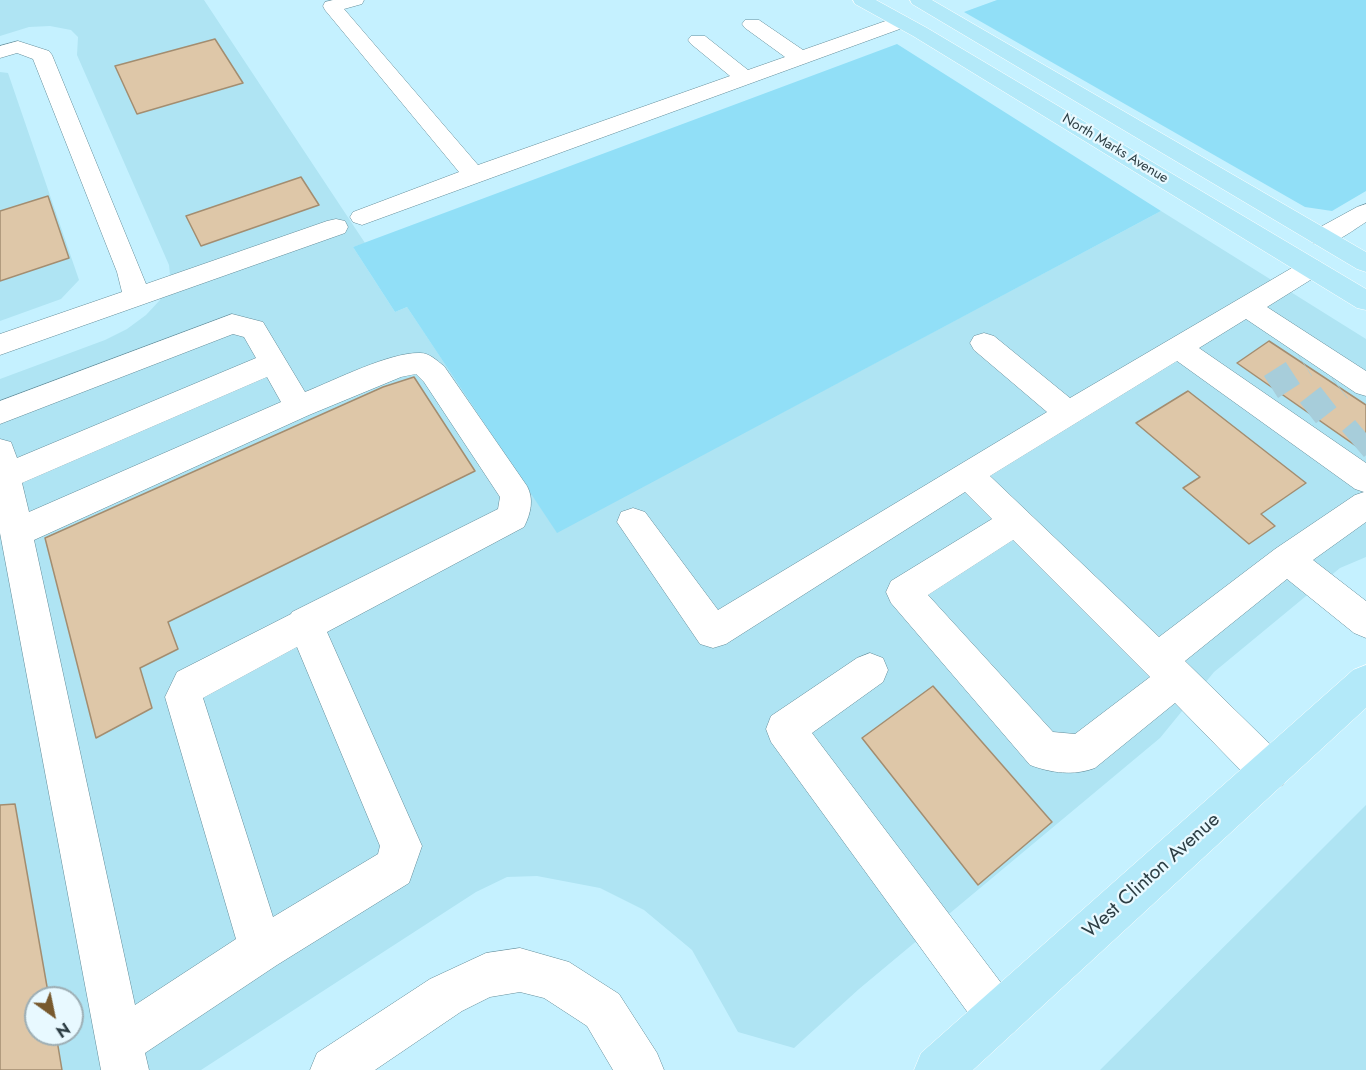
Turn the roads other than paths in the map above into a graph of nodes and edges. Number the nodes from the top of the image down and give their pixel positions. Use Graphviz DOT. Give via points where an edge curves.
graph roads {
  1 [pos="355,0"];
  2 [pos="862,0"];
  3 [pos="919,0"];
  4 [pos="901,22"];
  5 [pos="752,24"];
  6 [pos="698,40"];
  7 [pos="0,52"];
  8 [pos="800,58"];
  9 [pos="745,78"];
  10 [pos="474,175"];
  11 [pos="1366,212"];
  12 [pos="362,217"];
  13 [pos="336,227"];
  14 [pos="1322,237"];
  15 [pos="1366,263"];
  16 [pos="1311,268"];
  17 [pos="137,297"];
  18 [pos="1366,301"];
  19 [pos="1246,306"];
  20 [pos="984,343"];
  21 [pos="0,345"];
  22 [pos="1177,347"];
  23 [pos="273,363"];
  24 [pos="1354,383"];
  25 [pos="299,407"];
  26 [pos="0,413"];
  27 [pos="1068,413"];
  28 [pos="3,464"];
  29 [pos="968,474"];
  30 [pos="1366,480"];
  31 [pos="1366,505"];
  32 [pos="1016,521"];
  33 [pos="633,522"];
  34 [pos="18,532"];
  35 [pos="1287,559"];
  36 [pos="1366,622"];
  37 [pos="305,623"];
  38 [pos="1167,669"];
  39 [pos="870,670"];
  40 [pos="1366,683"];
  41 [pos="1269,771"];
  42 [pos="261,949"];
  43 [pos="998,1016"];
  44 [pos="122,1056"];
  45 [pos="334,1070"];
  46 [pos="640,1070"];
  47 [pos="938,1070"];
  1 -- 10 [label="street" via="332,6"];
  2 -- 4 [label="main road, North Marks Avenue"];
  3 -- 14 [label="main road, North Marks Avenue"];
  4 -- 8 [label="street"];
  4 -- 16 [label="main road, North Marks Avenue"];
  5 -- 8 [label="street"];
  6 -- 9 [label="street"];
  7 -- 17 [label="street" via="18,47 42,55"];
  8 -- 9 [label="street"];
  9 -- 10 [label="street"];
  10 -- 12 [label="street"];
  11 -- 14 [label="street"];
  13 -- 17 [label="street"];
  14 -- 15 [label="main road, North Marks Avenue"];
  16 -- 18 [label="main road, North Marks Avenue"];
  16 -- 19 [label="street"];
  17 -- 21 [label="street"];
  19 -- 22 [label="street"];
  19 -- 24 [label="street" via="1311,359"];
  20 -- 27 [label="street"];
  22 -- 27 [label="street"];
  22 -- 30 [label="street" via="1261,393 1299,419 1344,451"];
  23 -- 25 [label="street"];
  23 -- 26 [label="street" via="253,328 232,324"];
  23 -- 28 [label="street"];
  25 -- 34 [label="street"];
  25 -- 37 [label="street" via="397,367 421,363 434,374 516,495 513,517"];
  27 -- 29 [label="street"];
  28 -- 34 [label="street"];
  29 -- 32 [label="street"];
  29 -- 33 [label="street" via="713,632"];
  31 -- 35 [label="street"];
  32 -- 38 [label="street"];
  32 -- 38 [label="street" via="903,592 1044,751 1081,754"];
  34 -- 44 [label="street"];
  35 -- 36 [label="street"];
  35 -- 38 [label="street"];
  37 -- 42 [label="street" via="189,685 184,697"];
  37 -- 42 [label="street" via="401,846 394,868"];
  38 -- 41 [label="street"];
  39 -- 43 [label="street" via="785,729"];
  40 -- 41 [label="main road, West Clinton Avenue"];
  41 -- 43 [label="main road, West Clinton Avenue"];
  42 -- 44 [label="street"];
  43 -- 47 [label="main road, West Clinton Avenue"];
  45 -- 46 [label="street" via="446,995 486,975 520,970 554,978 603,1010"];
}
